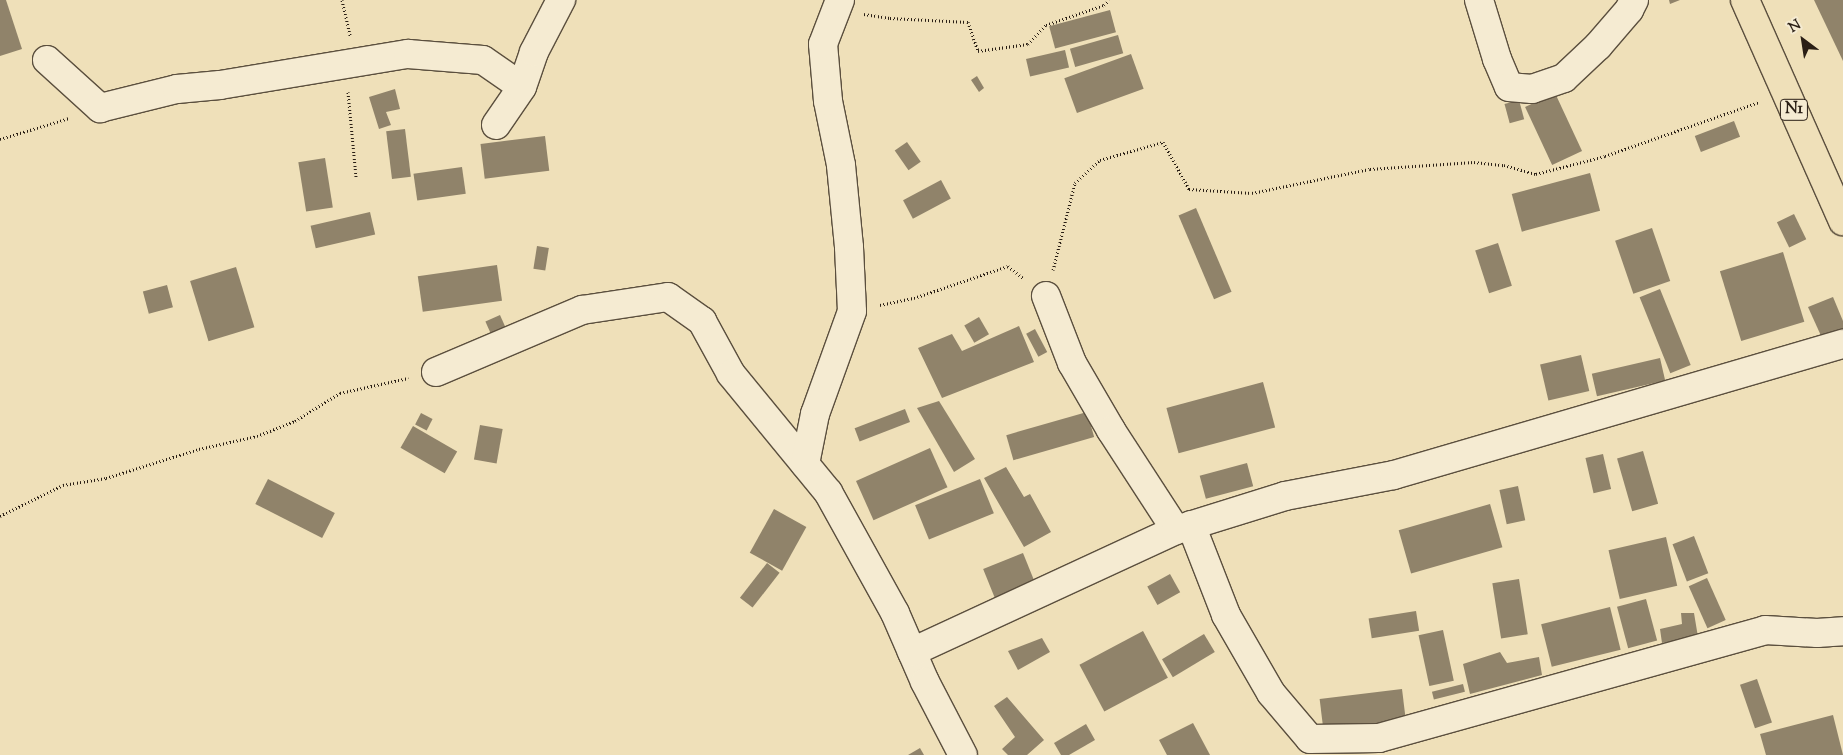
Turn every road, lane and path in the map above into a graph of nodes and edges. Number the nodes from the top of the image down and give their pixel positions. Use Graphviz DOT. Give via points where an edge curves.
graph roads {
  1 [pos="561,0"];
  2 [pos="1099,0"];
  3 [pos="1109,0"];
  4 [pos="1479,0"];
  5 [pos="1634,0"];
  6 [pos="1745,0"];
  7 [pos="838,5"];
  8 [pos="1104,5"];
  9 [pos="47,60"];
  10 [pos="522,87"];
  11 [pos="1786,92"];
  12 [pos="100,108"];
  13 [pos="496,126"];
  14 [pos="0,139"];
  15 [pos="1838,193"];
  16 [pos="1843,221"];
  17 [pos="1046,296"];
  18 [pos="852,311"];
  19 [pos="1843,344"];
  20 [pos="436,372"];
  21 [pos="805,464"];
  22 [pos="0,516"];
  23 [pos="1183,528"];
  24 [pos="1843,631"];
  25 [pos="912,652"];
  26 [pos="964,755"];
  1 -- 10 [label="street" via="534,52"];
  2 -- 8 [label="path"];
  3 -- 8 [label="path"];
  4 -- 5 [label="street" via="1509,87 1532,89 1564,78 1598,46"];
  6 -- 11 [label="highway, N1"];
  7 -- 8 [label="path" via="890,18 968,22 978,51 1028,44 1046,25"];
  7 -- 18 [label="street" via="823,44 828,101 842,174"];
  9 -- 12 [label="street"];
  10 -- 12 [label="street" via="482,60 408,54 220,85 176,89"];
  10 -- 13 [label="street"];
  11 -- 15 [label="highway, N1"];
  11 -- 17 [label="path" via="1605,156 1536,174 1504,165 1474,162 1370,169 1252,193 1189,189 1163,142 1100,160 1075,183"];
  12 -- 14 [label="path"];
  15 -- 16 [label="highway, N1"];
  17 -- 18 [label="path" via="1008,266 914,298"];
  17 -- 23 [label="street" via="1072,363 1111,430"];
  18 -- 21 [label="street" via="815,414"];
  19 -- 23 [label="street" via="1394,475 1285,496"];
  20 -- 21 [label="street" via="582,310 668,298 702,321 731,374"];
  20 -- 22 [label="path" via="340,393 295,421 257,436 199,449 106,478 63,484"];
  21 -- 25 [label="street" via="828,492 895,614"];
  23 -- 24 [label="street" via="1226,615 1271,693 1310,739 1379,738 1765,630"];
  23 -- 25 [label="street"];
  25 -- 26 [label="street"];
}
